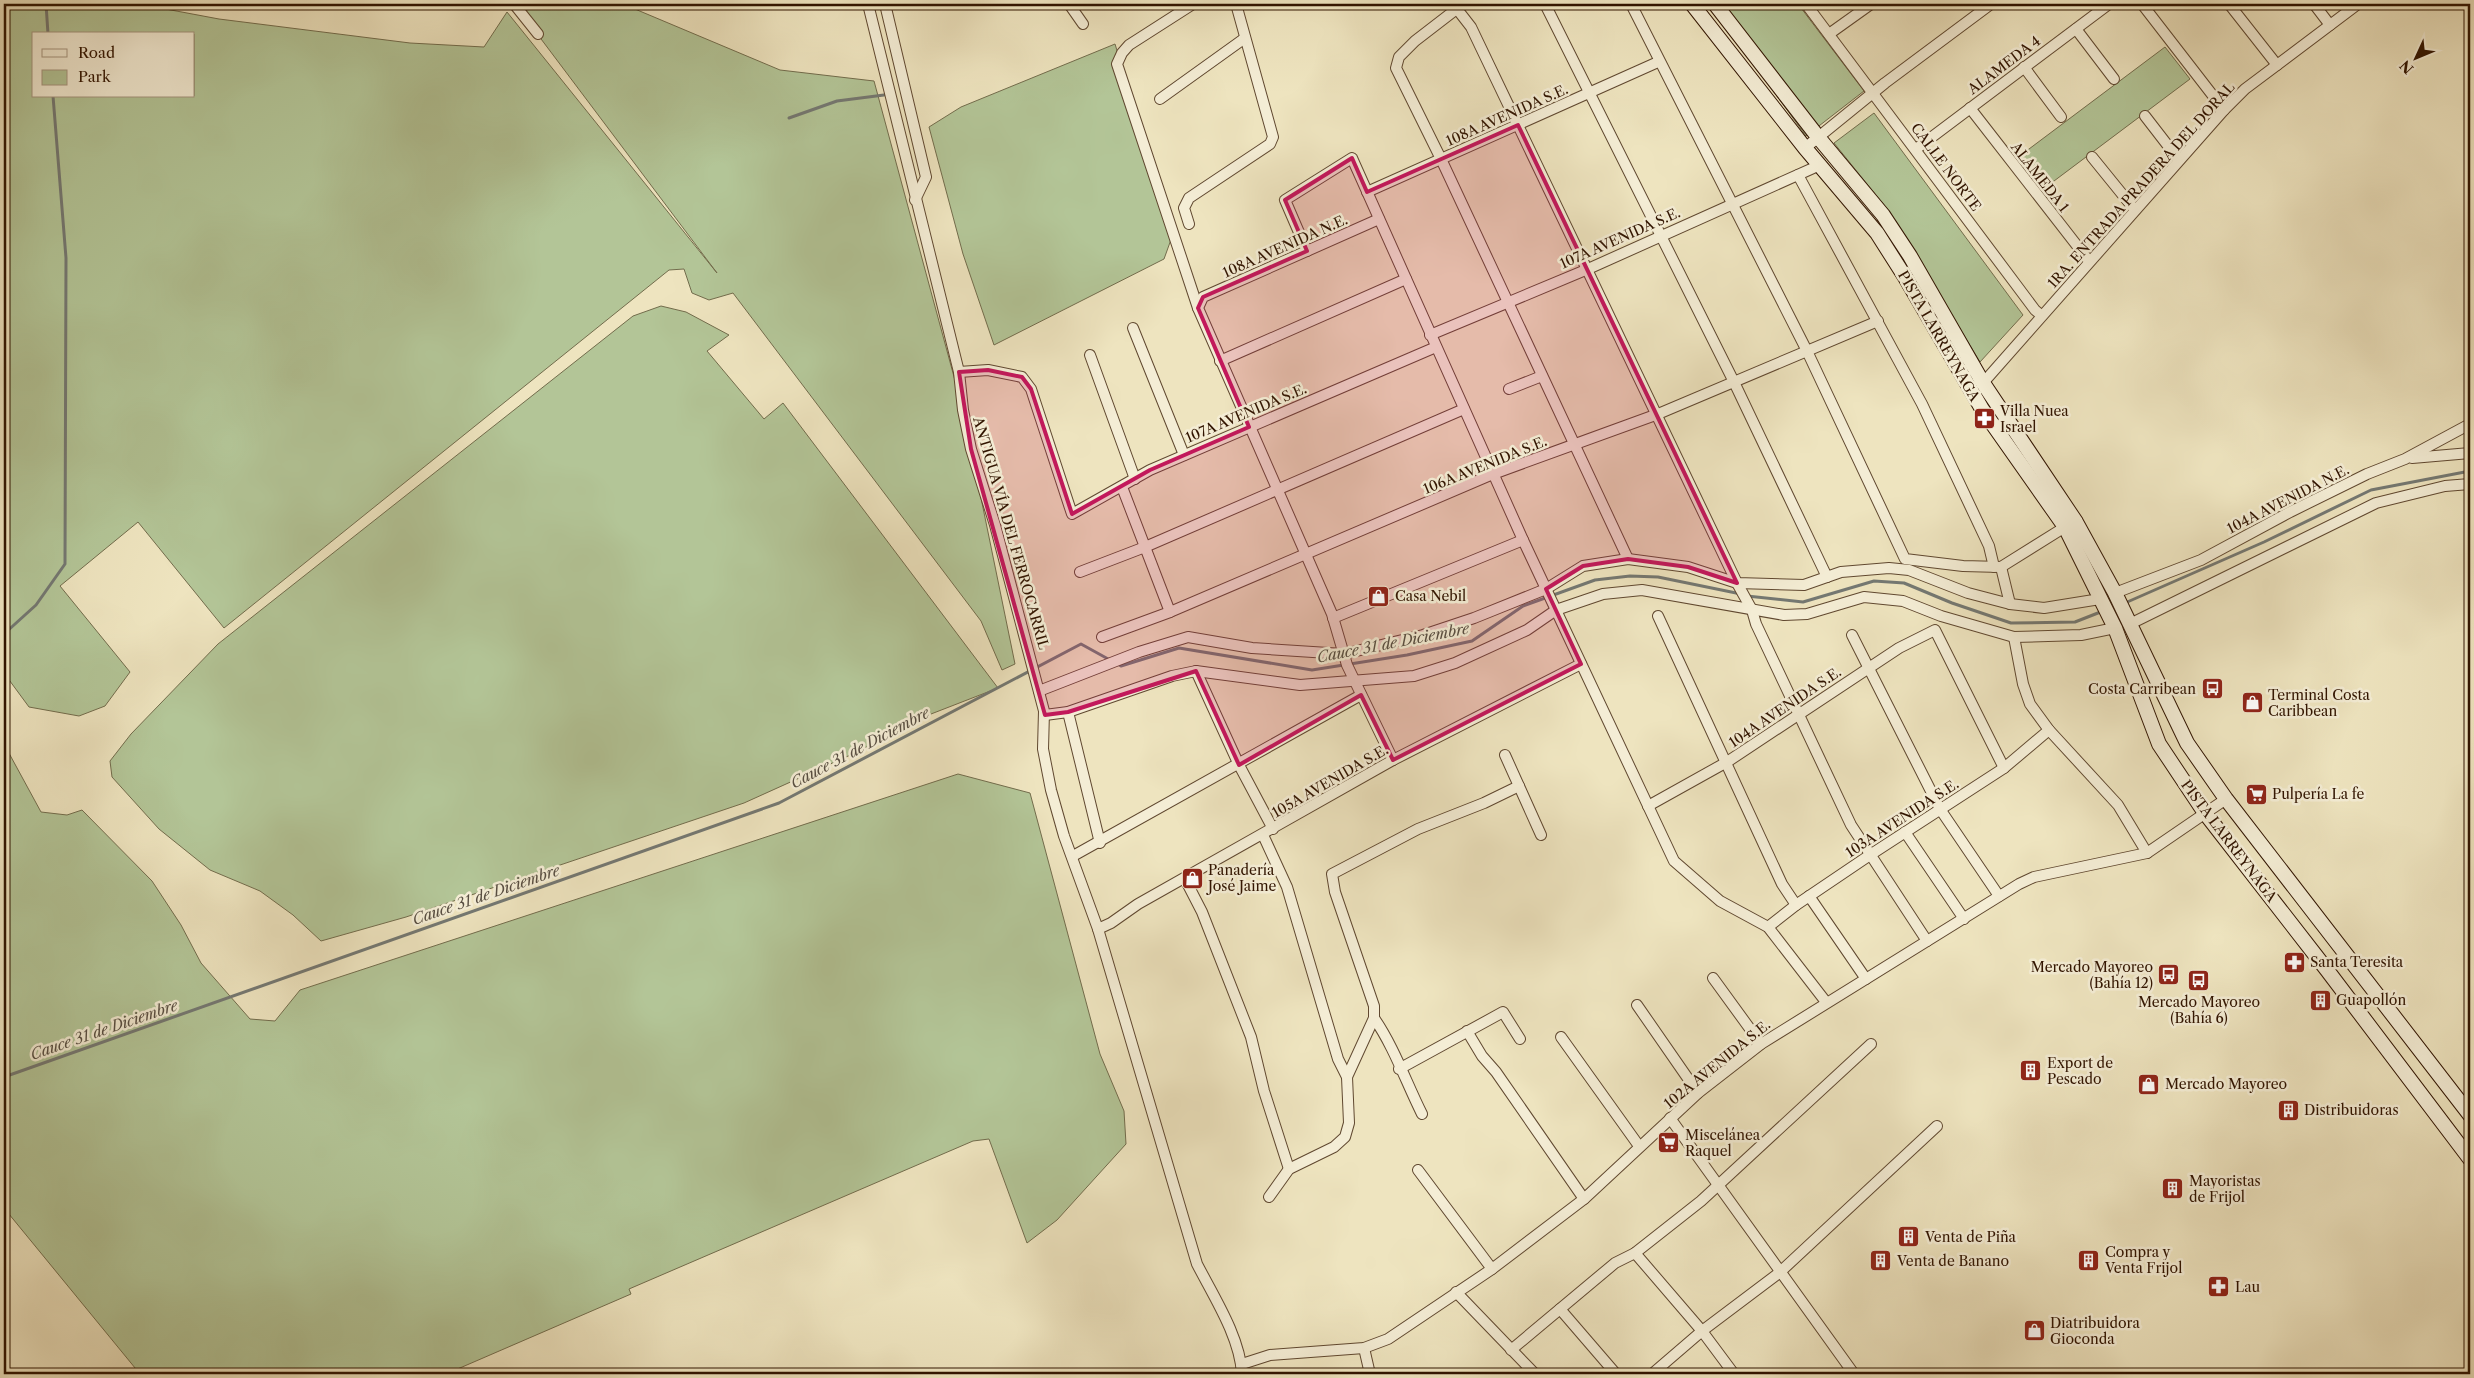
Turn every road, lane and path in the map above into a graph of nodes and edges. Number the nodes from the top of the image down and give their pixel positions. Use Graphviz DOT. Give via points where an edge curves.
graph roads {
  1 [pos="514,4"];
  2 [pos="868,4"];
  3 [pos="885,4"];
  4 [pos="1069,4"];
  5 [pos="1193,4"];
  6 [pos="1236,4"];
  7 [pos="1544,4"];
  8 [pos="1630,4"];
  9 [pos="1692,4"];
  10 [pos="1715,4"];
  11 [pos="1806,4"];
  12 [pos="1871,4"];
  13 [pos="1991,4"];
  14 [pos="2109,4"];
  15 [pos="2142,4"];
  16 [pos="2229,4"];
  17 [pos="2314,4"];
  18 [pos="2358,4"];
  19 [pos="1460,6"];
  20 [pos="1083,24"];
  21 [pos="2330,25"];
  22 [pos="2076,29"];
  23 [pos="538,34"];
  24 [pos="1829,34"];
  25 [pos="1245,38"];
  26 [pos="1658,62"];
  27 [pos="2277,65"];
  28 [pos="2024,67"];
  29 [pos="2114,79"];
  30 [pos="1589,93"];
  31 [pos="1873,93"];
  32 [pos="1160,100"];
  33 [pos="1970,108"];
  34 [pos="2224,110"];
  35 [pos="2144,116"];
  36 [pos="2061,117"];
  37 [pos="1518,125"];
  38 [pos="1818,137"];
  39 [pos="1805,148"];
  40 [pos="1916,149"];
  41 [pos="2092,157"];
  42 [pos="1441,159"];
  43 [pos="2180,160"];
  44 [pos="1820,165"];
  45 [pos="1798,175"];
  46 [pos="1367,192"];
  47 [pos="915,200"];
  48 [pos="1733,202"];
  49 [pos="2135,210"];
  50 [pos="1379,219"];
  51 [pos="1189,224"];
  52 [pos="1661,235"];
  53 [pos="1307,251"];
  54 [pos="2089,261"];
  55 [pos="1588,269"];
  56 [pos="1406,279"];
  57 [pos="1508,301"];
  58 [pos="1198,308"];
  59 [pos="2041,315"];
  60 [pos="1878,321"];
  61 [pos="1133,328"];
  62 [pos="1430,334"];
  63 [pos="1436,347"];
  64 [pos="1807,351"];
  65 [pos="1090,355"];
  66 [pos="1220,361"];
  67 [pos="959,372"];
  68 [pos="1542,376"];
  69 [pos="1734,382"];
  70 [pos="1983,383"];
  71 [pos="1509,389"];
  72 [pos="1464,409"];
  73 [pos="1658,414"];
  74 [pos="2470,424"];
  75 [pos="1249,427"];
  76 [pos="1574,444"];
  77 [pos="2470,453"];
  78 [pos="1184,455"];
  79 [pos="2405,459"];
  80 [pos="1494,474"];
  81 [pos="1135,479"];
  82 [pos="2470,484"];
  83 [pos="1122,487"];
  84 [pos="1277,490"];
  85 [pos="2065,527"];
  86 [pos="1523,540"];
  87 [pos="1145,547"];
  88 [pos="1307,554"];
  89 [pos="1628,559"];
  90 [pos="1904,559"];
  91 [pos="1997,567"];
  92 [pos="1890,568"];
  93 [pos="1080,572"];
  94 [pos="1827,577"];
  95 [pos="1547,591"];
  96 [pos="2115,594"];
  97 [pos="1744,597"];
  98 [pos="2101,600"];
  99 [pos="2010,604"];
  100 [pos="1555,608"];
  101 [pos="1170,612"];
  102 [pos="1658,616"];
  103 [pos="1333,618"];
  104 [pos="2129,622"];
  105 [pos="2114,626"];
  106 [pos="1852,635"];
  107 [pos="1102,637"];
  108 [pos="2014,637"];
  109 [pos="1344,654"];
  110 [pos="1581,664"];
  111 [pos="1868,668"];
  112 [pos="1196,671"];
  113 [pos="1355,682"];
  114 [pos="1040,694"];
  115 [pos="1361,695"];
  116 [pos="1068,712"];
  117 [pos="1045,713"];
  118 [pos="1799,714"];
  119 [pos="2049,730"];
  120 [pos="1506,755"];
  121 [pos="1394,760"];
  122 [pos="1727,762"];
  123 [pos="1239,765"];
  124 [pos="2004,768"];
  125 [pos="1519,786"];
  126 [pos="2226,800"];
  127 [pos="1648,806"];
  128 [pos="1940,809"];
  129 [pos="2205,813"];
  130 [pos="1274,829"];
  131 [pos="1905,832"];
  132 [pos="1263,835"];
  133 [pos="1540,835"];
  134 [pos="1100,843"];
  135 [pos="2147,853"];
  136 [pos="1870,855"];
  137 [pos="1073,856"];
  138 [pos="1185,879"];
  139 [pos="1809,896"];
  140 [pos="1999,896"];
  141 [pos="1796,905"];
  142 [pos="1964,919"];
  143 [pos="1768,927"];
  144 [pos="1098,929"];
  145 [pos="1927,941"];
  146 [pos="1713,978"];
  147 [pos="1866,979"];
  148 [pos="1826,1002"];
  149 [pos="1637,1005"];
  150 [pos="1374,1018"];
  151 [pos="1467,1031"];
  152 [pos="1561,1037"];
  153 [pos="1520,1039"];
  154 [pos="1761,1044"];
  155 [pos="1870,1044"];
  156 [pos="1399,1069"];
  157 [pos="1347,1078"];
  158 [pos="1698,1093"];
  159 [pos="1422,1114"];
  160 [pos="2470,1115"];
  161 [pos="1670,1118"];
  162 [pos="1938,1126"];
  163 [pos="1640,1146"];
  164 [pos="2470,1159"];
  165 [pos="1289,1169"];
  166 [pos="1418,1170"];
  167 [pos="1718,1183"];
  168 [pos="1269,1197"];
  169 [pos="1584,1199"];
  170 [pos="1635,1253"];
  171 [pos="1492,1269"];
  172 [pos="1779,1273"];
  173 [pos="1456,1292"];
  174 [pos="1560,1309"];
  175 [pos="1702,1331"];
  176 [pos="1364,1348"];
  177 [pos="1511,1350"];
  178 [pos="1242,1369"];
  179 [pos="1370,1374"];
  180 [pos="1535,1374"];
  181 [pos="1616,1374"];
  182 [pos="1652,1374"];
  183 [pos="1734,1374"];
  184 [pos="1854,1374"];
  1 -- 23 [label="street"];
  2 -- 47 [label="street, ANTIGUA VÍA DEL FERROCARRIL"];
  3 -- 47 [label="street" via="926,177"];
  4 -- 20 [label="street"];
  5 -- 58 [label="street" via="1129,45 1117,64"];
  6 -- 25 [label="street"];
  7 -- 30 [label="street"];
  8 -- 26 [label="street"];
  9 -- 39 [label="main road, PISTA LARREYNAGA"];
  10 -- 38 [label="main road, PISTA LARREYNAGA"];
  11 -- 24 [label="street, CALLE NORTE"];
  12 -- 24 [label="street"];
  13 -- 31 [label="street"];
  14 -- 22 [label="street, ALAMEDA 4"];
  15 -- 34 [label="street"];
  16 -- 27 [label="street"];
  17 -- 21 [label="street"];
  18 -- 21 [label="street, 1RA. ENTRADA PRADERA DEL DORAL"];
  19 -- 37 [label="street"];
  19 -- 42 [label="street" via="1415,41 1399,57 1396,68"];
  21 -- 27 [label="street, 1RA. ENTRADA PRADERA DEL DORAL"];
  22 -- 28 [label="street, ALAMEDA 4"];
  22 -- 29 [label="street"];
  24 -- 31 [label="street, CALLE NORTE"];
  25 -- 32 [label="street"];
  25 -- 51 [label="street" via="1273,137 1270,144 1189,198 1184,208"];
  26 -- 30 [label="street, 108A AVENIDA S.E."];
  26 -- 48 [label="street"];
  27 -- 34 [label="street, 1RA. ENTRADA PRADERA DEL DORAL"];
  28 -- 33 [label="street, ALAMEDA 4"];
  28 -- 36 [label="street"];
  30 -- 37 [label="street, 108A AVENIDA S.E."];
  30 -- 52 [label="street"];
  31 -- 38 [label="street"];
  31 -- 40 [label="street, CALLE NORTE"];
  33 -- 40 [label="street, ALAMEDA 4"];
  33 -- 54 [label="street, ALAMEDA 1"];
  34 -- 43 [label="street, 1RA. ENTRADA PRADERA DEL DORAL"];
  35 -- 43 [label="street"];
  37 -- 42 [label="street, 108A AVENIDA S.E."];
  37 -- 55 [label="street"];
  38 -- 39 [label="street"];
  38 -- 70 [label="main road, PISTA LARREYNAGA" via="1883,215 1922,275 1949,328"];
  39 -- 44 [label="main road, PISTA LARREYNAGA"];
  40 -- 59 [label="street, CALLE NORTE"];
  41 -- 49 [label="street"];
  42 -- 46 [label="street, 108A AVENIDA S.E."];
  42 -- 57 [label="street"];
  43 -- 49 [label="street, 1RA. ENTRADA PRADERA DEL DORAL"];
  44 -- 45 [label="street, 107A AVENIDA S.E."];
  44 -- 85 [label="main road, PISTA LARREYNAGA" via="1877,233 1982,408"];
  45 -- 48 [label="street, 107A AVENIDA S.E."];
  45 -- 60 [label="street"];
  46 -- 50 [label="street"];
  46 -- 53 [label="street" via="1352,158 1285,200"];
  47 -- 67 [label="street, ANTIGUA VÍA DEL FERROCARRIL"];
  48 -- 52 [label="street, 107A AVENIDA S.E."];
  48 -- 64 [label="street"];
  49 -- 54 [label="street, 1RA. ENTRADA PRADERA DEL DORAL"];
  50 -- 53 [label="street, 108A AVENIDA N.E."];
  50 -- 56 [label="street"];
  52 -- 55 [label="street, 107A AVENIDA S.E."];
  52 -- 69 [label="street"];
  53 -- 58 [label="street, 108A AVENIDA N.E." via="1203,297"];
  54 -- 59 [label="street, 1RA. ENTRADA PRADERA DEL DORAL"];
  55 -- 57 [label="street, 107A AVENIDA S.E."];
  55 -- 73 [label="street"];
  56 -- 62 [label="street"];
  56 -- 66 [label="street"];
  57 -- 62 [label="street, 107A AVENIDA S.E."];
  57 -- 68 [label="street"];
  58 -- 66 [label="street"];
  59 -- 70 [label="street, 1RA. ENTRADA PRADERA DEL DORAL"];
  60 -- 64 [label="street, 106A AVENIDA S.E."];
  60 -- 91 [label="street" via="1922,404"];
  61 -- 78 [label="street"];
  62 -- 63 [label="street"];
  63 -- 72 [label="street"];
  63 -- 75 [label="street, 107A AVENIDA S.E."];
  64 -- 69 [label="street, 106A AVENIDA S.E."];
  64 -- 90 [label="street"];
  65 -- 81 [label="street"];
  66 -- 75 [label="street"];
  67 -- 83 [label="street, 107A AVENIDA S.E." via="988,370 1022,377 1031,389 1072,514"];
  67 -- 114 [label="street, ANTIGUA VÍA DEL FERROCARRIL" via="970,449 995,525"];
  68 -- 71 [label="street"];
  68 -- 76 [label="street"];
  69 -- 73 [label="street, 106A AVENIDA S.E."];
  69 -- 94 [label="street"];
  70 -- 96 [label="main road, PISTA LARREYNAGA" via="2076,522"];
  72 -- 80 [label="street"];
  72 -- 84 [label="street"];
  73 -- 76 [label="street, 106A AVENIDA S.E."];
  73 -- 97 [label="street"];
  74 -- 79 [label="street, 104A AVENIDA N.E."];
  75 -- 78 [label="street, 107A AVENIDA S.E."];
  75 -- 84 [label="street"];
  76 -- 80 [label="street, 106A AVENIDA S.E."];
  76 -- 89 [label="street"];
  77 -- 79 [label="street"];
  78 -- 81 [label="street, 107A AVENIDA S.E."];
  79 -- 96 [label="street, 104A AVENIDA N.E." via="2290,512 2201,560"];
  80 -- 86 [label="street"];
  80 -- 88 [label="street, 106A AVENIDA S.E."];
  81 -- 83 [label="street, 107A AVENIDA S.E."];
  82 -- 104 [label="street" via="2445,486 2376,503"];
  83 -- 87 [label="street"];
  84 -- 87 [label="street"];
  84 -- 88 [label="street"];
  85 -- 91 [label="street"];
  85 -- 98 [label="main road, PISTA LARREYNAGA"];
  86 -- 95 [label="street"];
  86 -- 103 [label="street"];
  87 -- 93 [label="street"];
  87 -- 101 [label="street"];
  88 -- 101 [label="street, 106A AVENIDA S.E."];
  88 -- 103 [label="street"];
  89 -- 95 [label="street" via="1584,566"];
  89 -- 97 [label="street" via="1688,567"];
  90 -- 91 [label="street"];
  90 -- 92 [label="street"];
  91 -- 99 [label="street"];
  92 -- 94 [label="street" via="1840,572"];
  92 -- 99 [label="street" via="1909,570 1968,593"];
  94 -- 97 [label="street"];
  95 -- 100 [label="street"];
  95 -- 109 [label="street" via="1423,635"];
  96 -- 104 [label="main road, PISTA LARREYNAGA"];
  97 -- 100 [label="street" via="1642,590 1602,594"];
  97 -- 108 [label="street" via="1784,615 1807,614 1864,597 1903,601 1949,619"];
  97 -- 118 [label="street"];
  98 -- 99 [label="street" via="2044,608"];
  98 -- 105 [label="main road, PISTA LARREYNAGA"];
  100 -- 110 [label="street"];
  100 -- 113 [label="street" via="1527,630 1455,662 1414,676"];
  101 -- 107 [label="street, 106A AVENIDA S.E."];
  102 -- 122 [label="street"];
  103 -- 109 [label="street"];
  104 -- 126 [label="main road, PISTA LARREYNAGA" via="2187,743"];
  105 -- 108 [label="street" via="2081,636"];
  105 -- 129 [label="main road, PISTA LARREYNAGA" via="2160,744"];
  106 -- 111 [label="street"];
  108 -- 119 [label="street" via="2030,704"];
  109 -- 113 [label="street"];
  109 -- 114 [label="street" via="1252,648 1188,637 1119,659"];
  110 -- 121 [label="street, 105A AVENIDA S.E."];
  110 -- 127 [label="street"];
  111 -- 118 [label="street, 104A AVENIDA S.E."];
  111 -- 124 [label="street, 104A AVENIDA S.E." via="1935,630"];
  111 -- 128 [label="street"];
  112 -- 113 [label="street" via="1300,684"];
  112 -- 116 [label="street" via="1172,676"];
  112 -- 123 [label="street"];
  113 -- 115 [label="street"];
  114 -- 117 [label="street, ANTIGUA VÍA DEL FERROCARRIL"];
  115 -- 121 [label="street"];
  115 -- 123 [label="street"];
  116 -- 117 [label="street"];
  116 -- 134 [label="street"];
  117 -- 137 [label="street, ANTIGUA VÍA DEL FERROCARRIL" via="1043,749 1051,790"];
  118 -- 122 [label="street, 104A AVENIDA S.E."];
  118 -- 136 [label="street" via="1851,825"];
  119 -- 124 [label="street, 103A AVENIDA S.E."];
  119 -- 135 [label="street" via="2118,805"];
  120 -- 125 [label="street"];
  121 -- 130 [label="street, 105A AVENIDA S.E."];
  122 -- 127 [label="street, 104A AVENIDA S.E."];
  122 -- 141 [label="street" via="1782,884"];
  123 -- 130 [label="street"];
  123 -- 134 [label="street"];
  124 -- 128 [label="street, 103A AVENIDA S.E."];
  125 -- 133 [label="street"];
  125 -- 150 [label="street" via="1418,829 1332,874 1335,892 1374,1006"];
  126 -- 129 [label="street, 102A AVENIDA S.E."];
  126 -- 160 [label="main road, PISTA LARREYNAGA"];
  127 -- 143 [label="street" via="1674,861 1720,901"];
  128 -- 131 [label="street, 103A AVENIDA S.E."];
  128 -- 140 [label="street"];
  129 -- 135 [label="street, 102A AVENIDA S.E."];
  129 -- 164 [label="main road, PISTA LARREYNAGA"];
  130 -- 132 [label="street, 105A AVENIDA S.E."];
  131 -- 136 [label="street, 103A AVENIDA S.E."];
  131 -- 142 [label="street"];
  132 -- 138 [label="street, 105A AVENIDA S.E."];
  132 -- 157 [label="street" via="1287,887 1338,1059"];
  134 -- 137 [label="street"];
  135 -- 140 [label="street, 102A AVENIDA S.E." via="2034,877"];
  136 -- 139 [label="street, 103A AVENIDA S.E."];
  136 -- 145 [label="street"];
  137 -- 144 [label="street, ANTIGUA VÍA DEL FERROCARRIL"];
  138 -- 144 [label="street, 105A AVENIDA S.E."];
  138 -- 165 [label="street" via="1202,912 1251,1037"];
  139 -- 141 [label="street, 103A AVENIDA S.E."];
  139 -- 147 [label="street"];
  140 -- 142 [label="street, 102A AVENIDA S.E."];
  141 -- 143 [label="street, 103A AVENIDA S.E."];
  142 -- 145 [label="street, 102A AVENIDA S.E."];
  143 -- 148 [label="street"];
  144 -- 178 [label="street, ANTIGUA VÍA DEL FERROCARRIL" via="1197,1264 1224,1316"];
  145 -- 147 [label="street, 102A AVENIDA S.E."];
  146 -- 154 [label="street"];
  147 -- 148 [label="street, 102A AVENIDA S.E."];
  148 -- 154 [label="street, 102A AVENIDA S.E."];
  149 -- 158 [label="street"];
  150 -- 156 [label="street" via="1386,1036"];
  150 -- 157 [label="street"];
  151 -- 153 [label="street" via="1503,1012"];
  151 -- 156 [label="street"];
  151 -- 169 [label="street"];
  152 -- 163 [label="street"];
  154 -- 158 [label="street, 102A AVENIDA S.E."];
  155 -- 167 [label="street"];
  156 -- 159 [label="street"];
  157 -- 165 [label="street" via="1345,1138 1334,1147"];
  158 -- 161 [label="street, 102A AVENIDA S.E."];
  161 -- 163 [label="street, 102A AVENIDA S.E."];
  161 -- 167 [label="street"];
  162 -- 172 [label="street"];
  163 -- 169 [label="street, 102A AVENIDA S.E."];
  165 -- 168 [label="street"];
  166 -- 171 [label="street"];
  167 -- 170 [label="street" via="1701,1201"];
  167 -- 172 [label="street"];
  169 -- 171 [label="street, 102A AVENIDA S.E."];
  170 -- 174 [label="street" via="1615,1264"];
  170 -- 175 [label="street"];
  171 -- 173 [label="street, 102A AVENIDA S.E."];
  172 -- 175 [label="street"];
  172 -- 184 [label="street"];
  173 -- 176 [label="street, 102A AVENIDA S.E." via="1388,1338"];
  173 -- 177 [label="street"];
  174 -- 177 [label="street"];
  174 -- 181 [label="street"];
  175 -- 182 [label="street"];
  175 -- 183 [label="street"];
  176 -- 178 [label="street, 102A AVENIDA S.E." via="1270,1355"];
  176 -- 179 [label="street"];
  177 -- 180 [label="street"];
}
